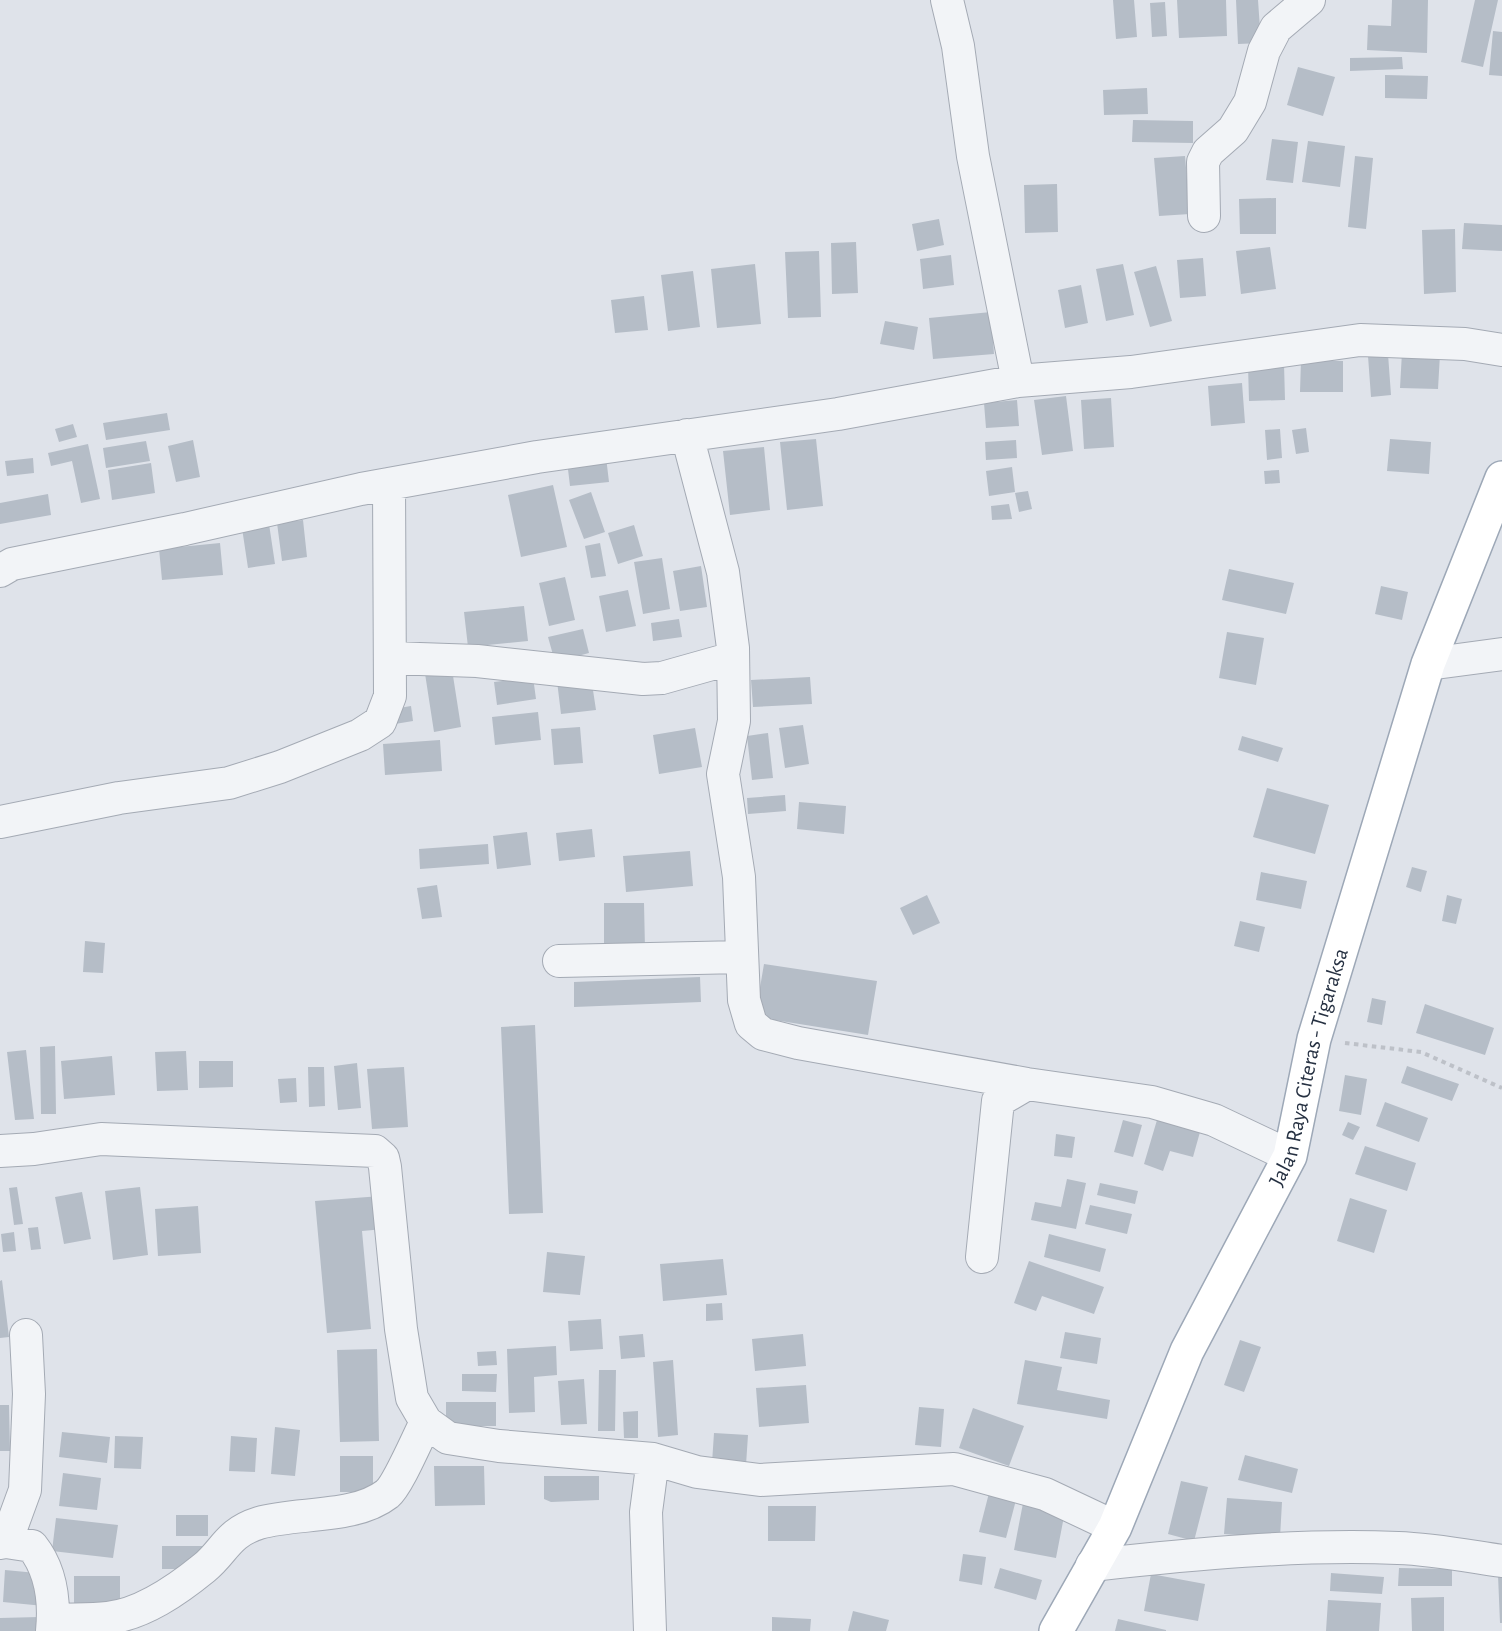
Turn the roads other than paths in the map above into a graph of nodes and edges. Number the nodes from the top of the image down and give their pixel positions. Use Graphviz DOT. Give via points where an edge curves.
graph roads {
  1 [pos="947,0"];
  2 [pos="1309,0"];
  3 [pos="1204,216"];
  4 [pos="1502,350"];
  5 [pos="1018,381"];
  6 [pos="687,435"];
  7 [pos="1502,478"];
  8 [pos="389,484"];
  9 [pos="0,571"];
  10 [pos="1502,654"];
  11 [pos="391,658"];
  12 [pos="733,658"];
  13 [pos="1428,663"];
  14 [pos="0,822"];
  15 [pos="742,957"];
  16 [pos="559,961"];
  17 [pos="1028,1084"];
  18 [pos="0,1150"];
  19 [pos="1290,1156"];
  20 [pos="982,1257"];
  21 [pos="26,1335"];
  22 [pos="426,1422"];
  23 [pos="653,1459"];
  24 [pos="1115,1527"];
  25 [pos="3,1543"];
  26 [pos="1502,1561"];
  27 [pos="1092,1565"];
  28 [pos="52,1625"];
  29 [pos="650,1631"];
  30 [pos="1056,1631"];
  1 -- 5 [label="street" via="958,46 973,156"];
  2 -- 3 [label="street" via="1276,28 1264,51 1250,102 1233,130 1208,152 1203,162"];
  4 -- 5 [label="street" via="1465,344 1360,340 1131,372"];
  5 -- 6 [label="street" via="838,414"];
  6 -- 8 [label="street"];
  6 -- 12 [label="street" via="723,572"];
  7 -- 13 [label="main road, Jalan Raya Citeras - Tigaraksa"];
  8 -- 9 [label="street" via="12,564"];
  8 -- 11 [label="street"];
  10 -- 13 [label="street"];
  11 -- 12 [label="street" via="477,661 643,679 662,678"];
  11 -- 14 [label="street" via="387,711 380,722 360,735 229,783 74,805 46,815"];
  12 -- 15 [label="street" via="734,721 723,774 740,877"];
  13 -- 19 [label="main road, Jalan Raya Citeras - Tigaraksa" via="1314,1039"];
  15 -- 16 [label="street"];
  15 -- 17 [label="street" via="744,1000 751,1024 763,1034"];
  17 -- 19 [label="street" via="1152,1102 1214,1120"];
  17 -- 20 [label="street" via="998,1101"];
  18 -- 22 [label="street" via="34,1149 101,1138 375,1151 383,1158 385,1167 412,1398"];
  19 -- 24 [label="main road, Jalan Raya Citeras - Tigaraksa" via="1187,1351"];
  21 -- 25 [label="street" via="29,1394 25,1490"];
  22 -- 23 [label="street" via="448,1438"];
  22 -- 28 [label="street" via="389,1493 374,1502 259,1523 237,1533 206,1567 156,1602 110,1618"];
  23 -- 24 [label="street" via="697,1472 760,1480 954,1469 1045,1494"];
  23 -- 29 [label="street" via="646,1512"];
  24 -- 27 [label="main road, Jalan Raya Citeras - Tigaraksa"];
  25 -- 28 [label="street" via="32,1546 45,1563"];
  26 -- 27 [label="street" via="1400,1548 1300,1546"];
  27 -- 30 [label="main road, Jalan Raya Citeras - Tigaraksa"];
}
